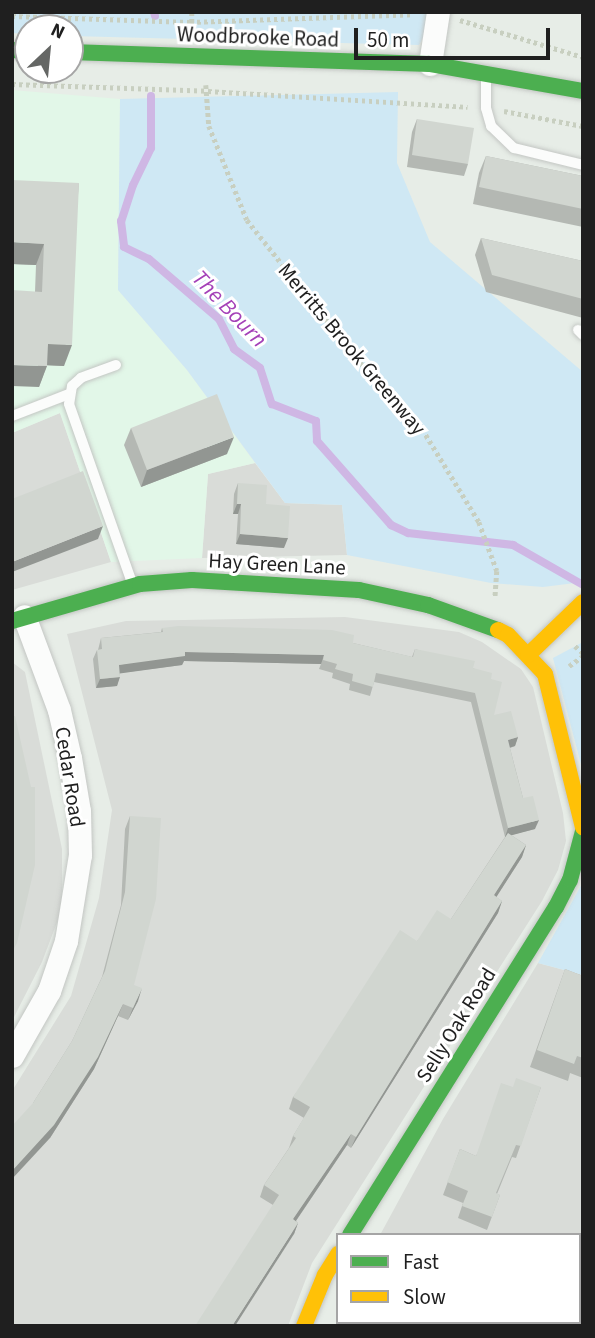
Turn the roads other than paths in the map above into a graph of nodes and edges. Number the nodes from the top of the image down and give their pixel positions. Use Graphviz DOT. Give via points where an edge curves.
graph roads {
  1 [pos="438,13"];
  2 [pos="84,53"];
  3 [pos="430,64"];
  4 [pos="486,73"];
  5 [pos="583,91"];
  6 [pos="583,165"];
  7 [pos="116,365"];
  8 [pos="69,394"];
  9 [pos="12,416"];
  10 [pos="133,586"];
  11 [pos="583,602"];
  12 [pos="18,618"];
  13 [pos="528,655"];
  14 [pos="583,829"];
  15 [pos="12,1056"];
  16 [pos="351,1233"];
  17 [pos="336,1261"];
  18 [pos="331,1278"];
  19 [pos="304,1326"];
  1 -- 3 [label="street"];
  2 -- 3 [label="street, Woodbrooke Road"];
  3 -- 4 [label="street, Woodbrooke Road"];
  4 -- 5 [label="street, Woodbrooke Road"];
  4 -- 6 [label="lane" via="491,126 514,148"];
  7 -- 8 [label="lane" via="81,378"];
  8 -- 9 [label="lane"];
  8 -- 10 [label="lane"];
  10 -- 12 [label="street, Hay Green Lane"];
  10 -- 13 [label="street, Hay Green Lane" via="192,580 359,590 483,622 508,635"];
  11 -- 13 [label="street"];
  12 -- 15 [label="street, Cedar Road" via="59,710 79,811 80,855 66,941 49,991"];
  13 -- 14 [label="street, Selly Oak Road" via="548,681"];
  14 -- 16 [label="street, Selly Oak Road" via="570,880 556,907"];
  17 -- 18 [label="street"];
  18 -- 19 [label="street"];
}
